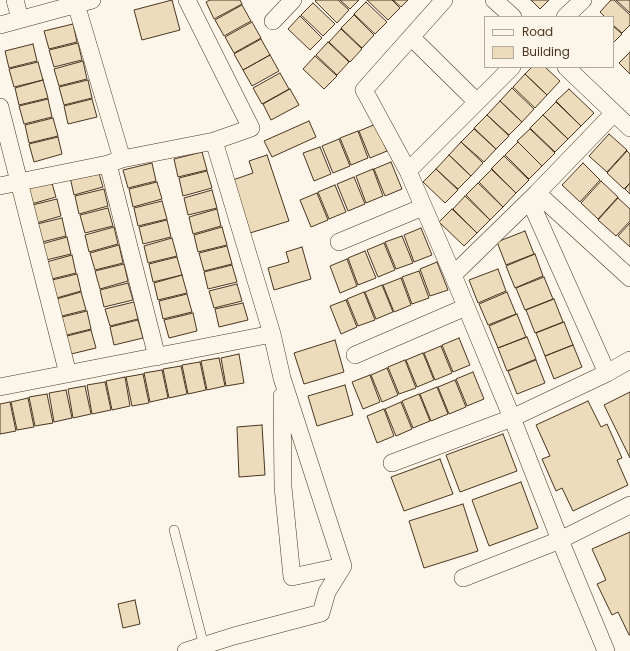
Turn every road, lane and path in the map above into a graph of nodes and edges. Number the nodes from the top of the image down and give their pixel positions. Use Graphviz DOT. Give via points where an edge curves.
graph roads {
  1 [pos="15,0"];
  2 [pos="187,0"];
  3 [pos="293,0"];
  4 [pos="444,0"];
  5 [pos="494,0"];
  6 [pos="583,0"];
  7 [pos="84,2"];
  8 [pos="512,16"];
  9 [pos="566,16"];
  10 [pos="20,19"];
  11 [pos="273,21"];
  12 [pos="0,25"];
  13 [pos="412,38"];
  14 [pos="511,68"];
  15 [pos="567,68"];
  16 [pos="477,102"];
  17 [pos="0,107"];
  18 [pos="614,113"];
  19 [pos="629,124"];
  20 [pos="214,141"];
  21 [pos="115,162"];
  22 [pos="408,171"];
  23 [pos="18,182"];
  24 [pos="0,186"];
  25 [pos="533,197"];
  26 [pos="423,207"];
  27 [pos="338,242"];
  28 [pos="453,275"];
  29 [pos="630,278"];
  30 [pos="466,307"];
  31 [pos="272,334"];
  32 [pos="355,355"];
  33 [pos="157,357"];
  34 [pos="630,360"];
  35 [pos="607,373"];
  36 [pos="68,374"];
  37 [pos="282,378"];
  38 [pos="0,387"];
  39 [pos="512,418"];
  40 [pos="392,463"];
  41 [pos="630,505"];
  42 [pos="174,530"];
  43 [pos="560,540"];
  44 [pos="342,566"];
  45 [pos="463,578"];
  46 [pos="204,646"];
  47 [pos="186,651"];
  48 [pos="606,651"];
  1 -- 10 [label="street"];
  2 -- 20 [label="street" via="251,128"];
  3 -- 11 [label="street"];
  4 -- 13 [label="street"];
  5 -- 8 [label="street"];
  6 -- 9 [label="street"];
  7 -- 10 [label="street"];
  7 -- 21 [label="street"];
  10 -- 12 [label="street"];
  13 -- 16 [label="street"];
  13 -- 22 [label="street" via="364,90"];
  14 -- 16 [label="street"];
  15 -- 18 [label="street"];
  16 -- 22 [label="street"];
  17 -- 23 [label="street"];
  18 -- 19 [label="street"];
  18 -- 25 [label="street"];
  20 -- 21 [label="street"];
  20 -- 31 [label="street"];
  21 -- 23 [label="street"];
  21 -- 33 [label="street"];
  22 -- 26 [label="street"];
  23 -- 24 [label="street"];
  23 -- 36 [label="street"];
  25 -- 28 [label="street"];
  25 -- 29 [label="street"];
  25 -- 35 [label="street"];
  26 -- 27 [label="street"];
  26 -- 28 [label="street"];
  28 -- 30 [label="street"];
  30 -- 32 [label="street"];
  30 -- 39 [label="street"];
  31 -- 33 [label="street"];
  31 -- 37 [label="street"];
  33 -- 36 [label="street"];
  34 -- 35 [label="street"];
  35 -- 39 [label="street"];
  36 -- 38 [label="street"];
  37 -- 44 [label="street"];
  37 -- 44 [label="street" via="283,487 292,577"];
  39 -- 40 [label="street"];
  39 -- 43 [label="street"];
  41 -- 43 [label="street"];
  42 -- 46 [label="lane"];
  43 -- 45 [label="street"];
  43 -- 48 [label="street"];
  44 -- 46 [label="street" via="327,592 321,614"];
  46 -- 47 [label="street"];
}
